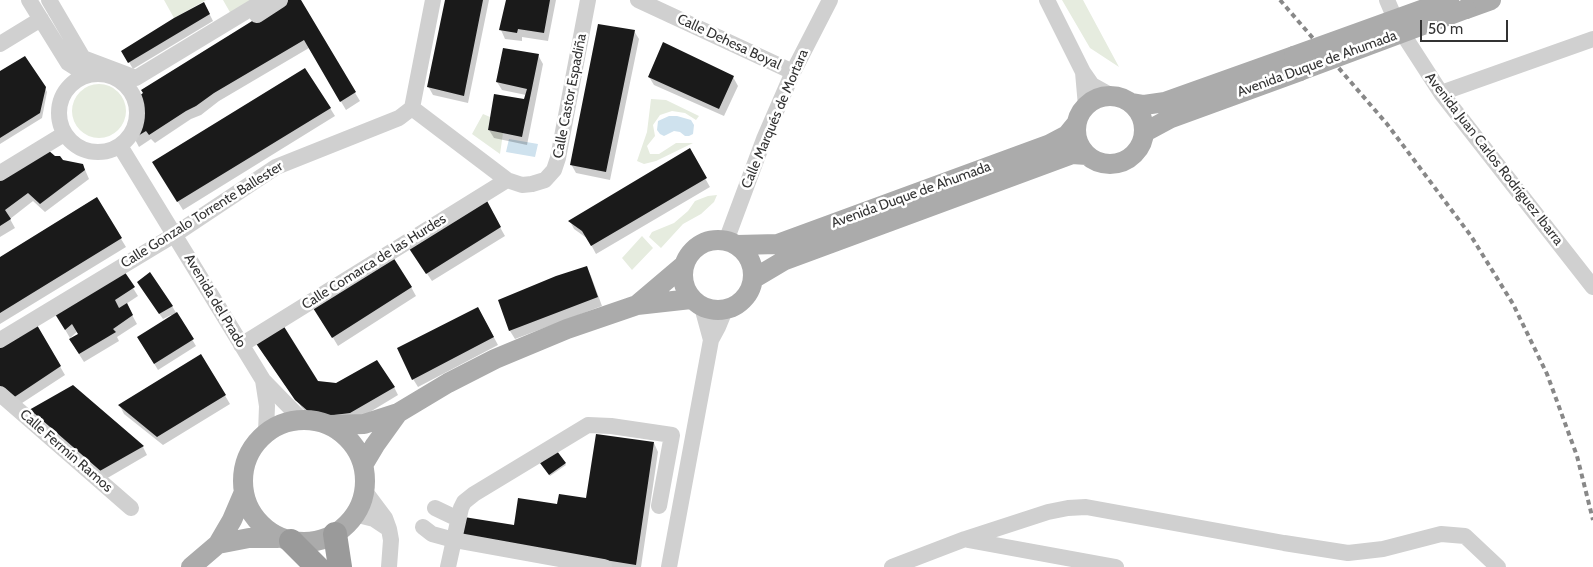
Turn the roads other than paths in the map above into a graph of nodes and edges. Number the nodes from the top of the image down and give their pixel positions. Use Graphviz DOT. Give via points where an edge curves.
graph roads {
  1 [pos="29,0"];
  2 [pos="49,0"];
  3 [pos="265,0"];
  4 [pos="280,0"];
  5 [pos="433,0"];
  6 [pos="588,0"];
  7 [pos="638,0"];
  8 [pos="830,0"];
  9 [pos="1047,0"];
  10 [pos="1387,0"];
  11 [pos="1491,0"];
  12 [pos="1457,5"];
  13 [pos="41,19"];
  14 [pos="1593,39"];
  15 [pos="0,44"];
  16 [pos="68,63"];
  17 [pos="1297,64"];
  18 [pos="793,72"];
  19 [pos="1083,72"];
  20 [pos="87,75"];
  21 [pos="66,91"];
  22 [pos="131,92"];
  23 [pos="1441,93"];
  24 [pos="1110,95"];
  25 [pos="1132,103"];
  26 [pos="1086,106"];
  27 [pos="412,108"];
  28 [pos="1076,124"];
  29 [pos="1145,132"];
  30 [pos="64,134"];
  31 [pos="120,146"];
  32 [pos="1086,155"];
  33 [pos="0,174"];
  34 [pos="507,180"];
  35 [pos="174,235"];
  36 [pos="732,243"];
  37 [pos="683,266"];
  38 [pos="753,279"];
  39 [pos="1593,286"];
  40 [pos="696,303"];
  41 [pos="638,305"];
  42 [pos="725,310"];
  43 [pos="0,340"];
  44 [pos="711,340"];
  45 [pos="241,344"];
  46 [pos="263,380"];
  47 [pos="0,394"];
  48 [pos="398,413"];
  49 [pos="302,420"];
  50 [pos="329,425"];
  51 [pos="266,433"];
  52 [pos="363,465"];
  53 [pos="364,490"];
  54 [pos="244,492"];
  55 [pos="659,506"];
  56 [pos="131,508"];
  57 [pos="435,508"];
  58 [pos="354,514"];
  59 [pos="458,519"];
  60 [pos="423,526"];
  61 [pos="389,529"];
  62 [pos="335,534"];
  63 [pos="284,539"];
  64 [pos="965,539"];
  65 [pos="454,540"];
  66 [pos="218,544"];
  67 [pos="1492,566"];
  68 [pos="192,567"];
  69 [pos="317,567"];
  70 [pos="340,567"];
  71 [pos="389,567"];
  72 [pos="448,567"];
  73 [pos="604,567"];
  74 [pos="669,567"];
  75 [pos="892,567"];
  76 [pos="1116,567"];
  1 -- 13 [label="street"];
  2 -- 3 [label="street" via="83,58 136,78"];
  4 -- 22 [label="street"];
  5 -- 27 [label="street"];
  6 -- 34 [label="street, Calle Castor Espadiña" via="554,170 544,180 532,184 522,185"];
  7 -- 18 [label="street, Calle Dehesa Boyal"];
  8 -- 18 [label="street, Calle Marqués de Mortara"];
  9 -- 19 [label="street"];
  10 -- 23 [label="street, Avenida Juan Carlos Rodríguez Ibarra" via="1399,28"];
  11 -- 12 [label="main road, Avenida Duque de Ahumada"];
  12 -- 17 [label="main road, Avenida Duque de Ahumada, bridge"];
  13 -- 15 [label="street"];
  13 -- 16 [label="street"];
  14 -- 23 [label="street"];
  16 -- 20 [label="street"];
  16 -- 21 [label="street"];
  17 -- 25 [label="main road, Avenida Duque de Ahumada" via="1165,102"];
  17 -- 29 [label="main road, Avenida Duque de Ahumada" via="1170,118"];
  18 -- 36 [label="street, Calle Marqués de Mortara" via="764,140"];
  19 -- 24 [label="street" via="1092,85"];
  19 -- 26 [label="street"];
  20 -- 21 [label="street"];
  20 -- 22 [label="street" via="112,76"];
  21 -- 30 [label="street" via="59,112"];
  22 -- 31 [label="street" via="136,103 136,121 129,138"];
  23 -- 39 [label="street, Avenida Juan Carlos Rodríguez Ibarra"];
  24 -- 25 [label="main road"];
  24 -- 26 [label="main road" via="1093,100"];
  25 -- 29 [label="main road" via="1142,116"];
  26 -- 28 [label="main road"];
  27 -- 34 [label="street, Calle Castor Espadiña"];
  27 -- 35 [label="street, Calle Gonzalo Torrente Ballester" via="399,118 276,167"];
  28 -- 32 [label="main road" via="1077,140"];
  28 -- 36 [label="main road, Avenida Duque de Ahumada" via="1067,135 1048,145 778,244"];
  29 -- 32 [label="main road" via="1136,152 1124,162 1110,165"];
  30 -- 31 [label="street" via="83,150 108,151"];
  30 -- 33 [label="street"];
  31 -- 35 [label="street, Avenida del Prado"];
  32 -- 38 [label="main road, Avenida Duque de Ahumada" via="1072,154 785,260"];
  34 -- 45 [label="street, Calle Comarca de las Hurdes"];
  35 -- 43 [label="street, Calle Gonzalo Torrente Ballester"];
  35 -- 45 [label="street, Avenida del Prado"];
  36 -- 37 [label="main road" via="712,240 698,246"];
  36 -- 38 [label="main road" via="748,256"];
  37 -- 40 [label="main road" via="684,289"];
  37 -- 41 [label="main road"];
  38 -- 42 [label="main road" via="742,302"];
  40 -- 41 [label="main road"];
  40 -- 42 [label="main road" via="715,311"];
  40 -- 44 [label="street"];
  41 -- 48 [label="main road" via="567,329 495,359 448,382"];
  42 -- 44 [label="street"];
  44 -- 74 [label="street"];
  45 -- 46 [label="street, Avenida del Prado"];
  46 -- 49 [label="street, Avenida del Prado"];
  46 -- 51 [label="street, Avenida del Prado" via="267,406"];
  47 -- 56 [label="street, Calle Fermín Ramos"];
  48 -- 50 [label="main road" via="364,424"];
  48 -- 52 [label="main road"];
  49 -- 50 [label="main road"];
  49 -- 51 [label="main road" via="283,424"];
  50 -- 52 [label="main road" via="356,449"];
  51 -- 54 [label="main road" via="247,459"];
  52 -- 53 [label="main road"];
  53 -- 58 [label="main road"];
  53 -- 61 [label="street" via="385,518"];
  54 -- 63 [label="main road" via="249,509 260,524"];
  54 -- 66 [label="main road"];
  55 -- 59 [label="street" via="672,435 588,425 474,494 464,502"];
  57 -- 59 [label="street"];
  58 -- 61 [label="street" via="374,519"];
  58 -- 62 [label="main road"];
  59 -- 65 [label="street"];
  60 -- 65 [label="street" via="432,534"];
  61 -- 71 [label="street"];
  62 -- 63 [label="main road" via="306,542"];
  62 -- 70 [label="highway"];
  63 -- 66 [label="main road" via="249,538"];
  63 -- 69 [label="highway"];
  64 -- 67 [label="street" via="1048,512 1086,507 1348,553 1384,549 1441,534 1465,536"];
  64 -- 75 [label="street"];
  64 -- 76 [label="street"];
  65 -- 72 [label="street"];
  65 -- 73 [label="street"];
  66 -- 68 [label="main road"];
}
